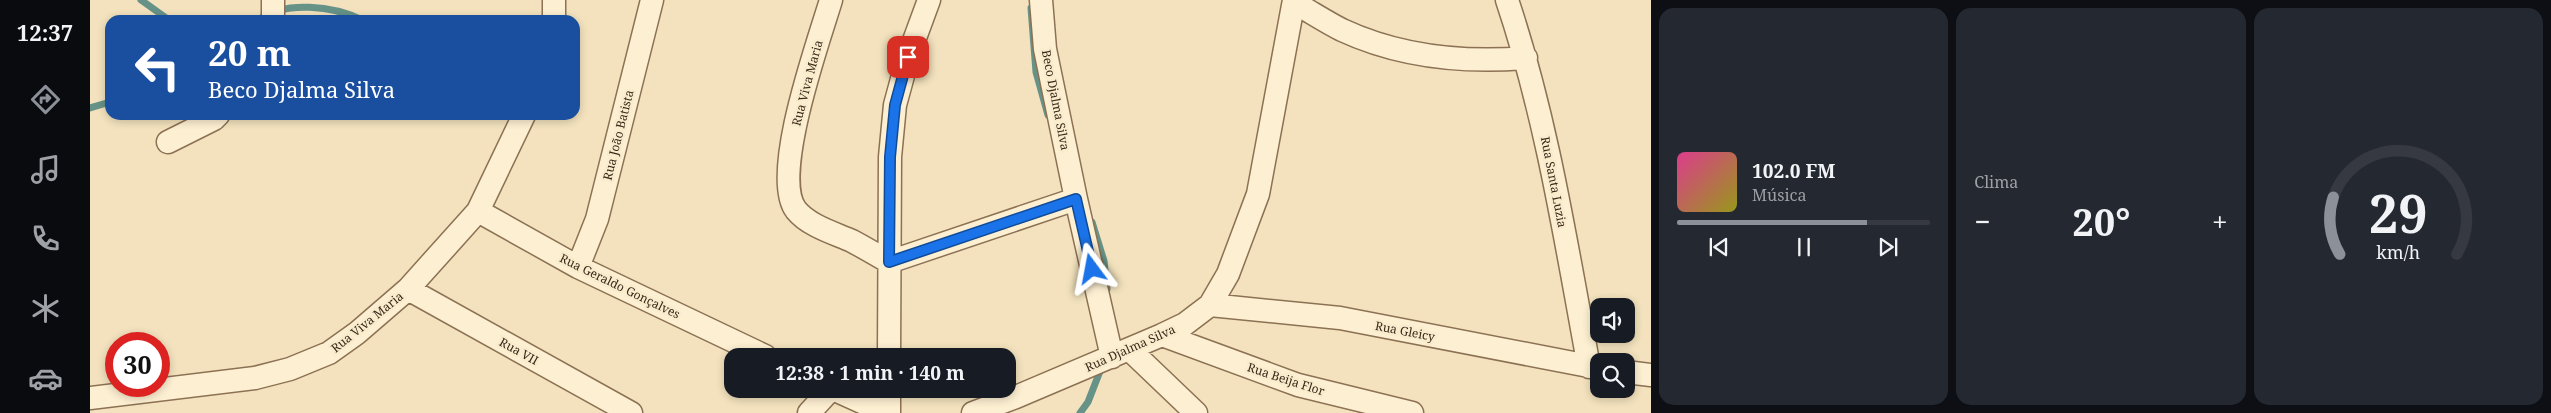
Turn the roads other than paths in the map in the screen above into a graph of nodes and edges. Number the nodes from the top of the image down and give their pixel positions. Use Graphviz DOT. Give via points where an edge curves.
graph roads {
  1 [pos="272,0"];
  2 [pos="554,0"];
  3 [pos="652,0"];
  4 [pos="831,0"];
  5 [pos="929,0"];
  6 [pos="1041,0"];
  7 [pos="1507,0"];
  8 [pos="1295,2"];
  9 [pos="272,15"];
  10 [pos="554,15"];
  11 [pos="1526,58"];
  12 [pos="214,120"];
  13 [pos="522,120"];
  14 [pos="168,142"];
  15 [pos="1076,199"];
  16 [pos="478,211"];
  17 [pos="889,262"];
  18 [pos="578,267"];
  19 [pos="408,289"];
  20 [pos="1210,305"];
  21 [pos="1162,336"];
  22 [pos="748,348"];
  23 [pos="889,348"];
  24 [pos="1121,353"];
  25 [pos="1591,353"];
  26 [pos="1590,366"];
  27 [pos="1635,373"];
  28 [pos="1651,375"];
  29 [pos="90,398"];
  30 [pos="823,398"];
  31 [pos="853,398"];
  32 [pos="889,398"];
  33 [pos="631,413"];
  34 [pos="809,413"];
  35 [pos="888,413"];
  36 [pos="974,413"];
  37 [pos="1196,413"];
  38 [pos="1412,413"];
  1 -- 9 [label="street"];
  2 -- 10 [label="street"];
  3 -- 18 [label="street, Rua João Batista" via="597,219"];
  4 -- 17 [label="street, Rua Viva Maria" via="796,116 789,159 789,194 795,209 805,219"];
  5 -- 17 [label="street" via="895,105 890,157"];
  6 -- 15 [label="street, Beco Djalma Silva" via="1045,49"];
  7 -- 11 [label="street, Rua Santa Luzia"];
  8 -- 11 [label="street" via="1343,30 1387,47 1444,59 1492,61"];
  8 -- 20 [label="street, Rua Djalma Silva" via="1258,194 1228,274"];
  11 -- 25 [label="street, Rua Santa Luzia"];
  12 -- 14 [label="street"];
  13 -- 16 [label="street, Rua Viva Maria"];
  15 -- 17 [label="street"];
  15 -- 24 [label="street, Beco Djalma Silva"];
  16 -- 18 [label="street, Rua Geraldo Gonçalves"];
  16 -- 19 [label="street, Rua Viva Maria"];
  17 -- 23 [label="street"];
  18 -- 22 [label="street, Rua Geraldo Gonçalves"];
  19 -- 29 [label="street, Rua Viva Maria" via="329,353 290,369 256,378"];
  19 -- 33 [label="street, Rua VII"];
  20 -- 21 [label="street, Rua Djalma Silva"];
  20 -- 26 [label="street, Rua Gleicy" via="1340,318"];
  21 -- 24 [label="street, Rua Djalma Silva"];
  21 -- 38 [label="street, Rua Beija Flor" via="1298,385"];
  24 -- 36 [label="street, Rua Djalma Silva"];
  24 -- 37 [label="street"];
  27 -- 28 [label="street"];
  30 -- 34 [label="street"];
  31 -- 35 [label="street"];
  32 -- 35 [label="street"];
}
